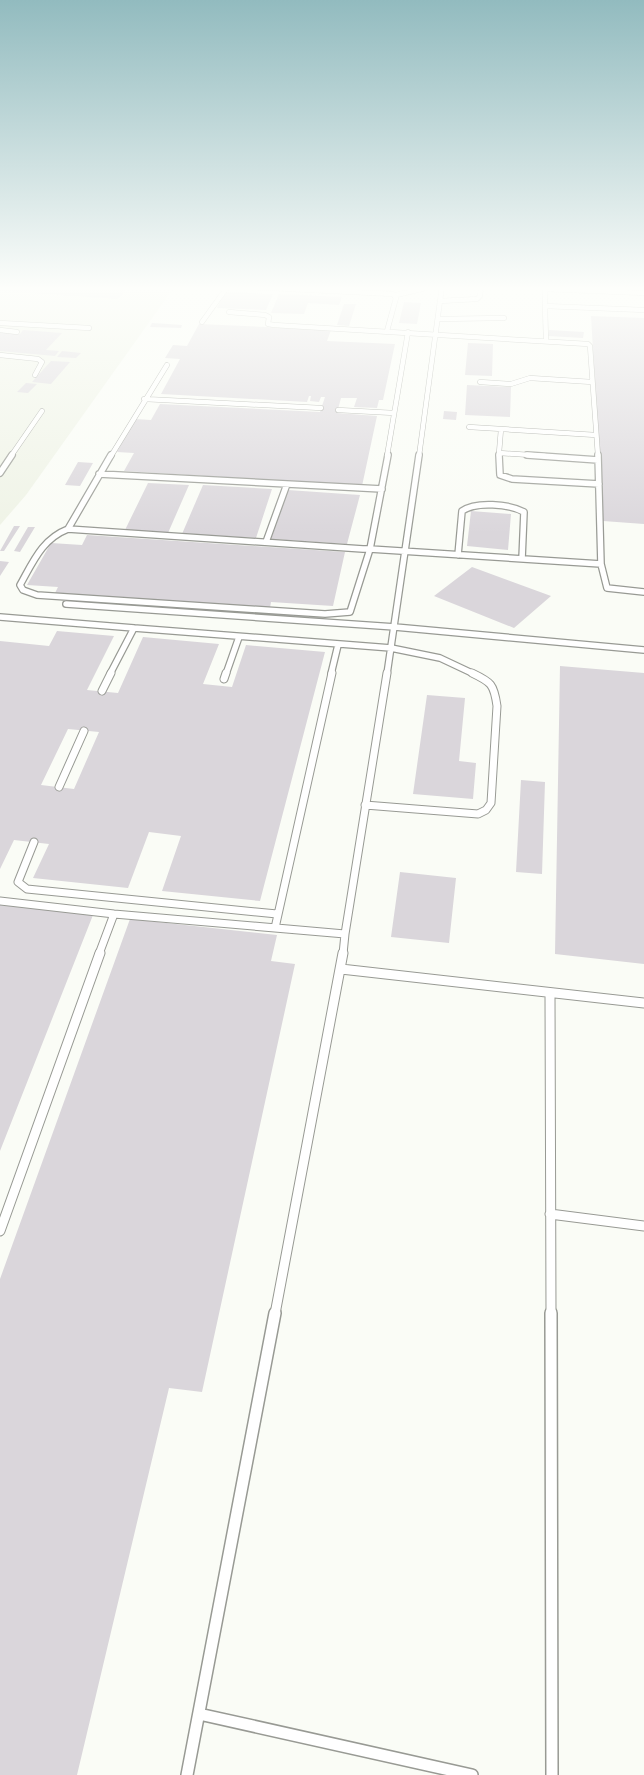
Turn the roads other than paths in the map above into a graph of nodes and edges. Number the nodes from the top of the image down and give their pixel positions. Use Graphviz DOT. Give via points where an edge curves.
graph roads {
  1 [pos="39,369"];
  2 [pos="164,369"];
  3 [pos="402,369"];
  4 [pos="431,369"];
  5 [pos="591,369"];
  6 [pos="35,375"];
  7 [pos="480,382"];
  8 [pos="592,382"];
  9 [pos="144,399"];
  10 [pos="321,408"];
  11 [pos="338,410"];
  12 [pos="42,411"];
  13 [pos="394,413"];
  14 [pos="469,427"];
  15 [pos="501,429"];
  16 [pos="596,435"];
  17 [pos="499,453"];
  18 [pos="598,460"];
  19 [pos="0,473"];
  20 [pos="99,474"];
  21 [pos="287,484"];
  22 [pos="599,484"];
  23 [pos="382,489"];
  24 [pos="68,529"];
  25 [pos="266,542"];
  26 [pos="370,549"];
  27 [pos="405,552"];
  28 [pos="458,555"];
  29 [pos="522,559"];
  30 [pos="601,564"];
  31 [pos="644,592"];
  32 [pos="66,604"];
  33 [pos="0,617"];
  34 [pos="395,627"];
  35 [pos="134,628"];
  36 [pos="238,637"];
  37 [pos="338,645"];
  38 [pos="390,648"];
  39 [pos="644,650"];
  40 [pos="224,679"];
  41 [pos="102,691"];
  42 [pos="84,731"];
  43 [pos="59,787"];
  44 [pos="365,805"];
  45 [pos="34,842"];
  46 [pos="0,901"];
  47 [pos="114,914"];
  48 [pos="277,914"];
  49 [pos="274,928"];
  50 [pos="345,934"];
  51 [pos="341,969"];
  52 [pos="550,993"];
  53 [pos="644,1003"];
  54 [pos="550,1214"];
  55 [pos="644,1226"];
  56 [pos="0,1231"];
  57 [pos="199,1714"];
  58 [pos="187,1775"];
  59 [pos="472,1775"];
  60 [pos="552,1775"];
  1 -- 6 [label="lane"];
  2 -- 9 [label="lane"];
  3 -- 13 [label="lane"];
  4 -- 27 [label="lane"];
  5 -- 8 [label="lane"];
  7 -- 8 [label="lane" via="511,384 530,378"];
  8 -- 16 [label="lane"];
  9 -- 10 [label="lane"];
  9 -- 20 [label="lane"];
  11 -- 13 [label="lane"];
  12 -- 19 [label="lane"];
  13 -- 23 [label="lane"];
  14 -- 15 [label="lane"];
  15 -- 16 [label="lane"];
  15 -- 17 [label="lane"];
  16 -- 18 [label="lane"];
  17 -- 18 [label="lane"];
  17 -- 22 [label="lane" via="500,475 503,477"];
  18 -- 22 [label="lane"];
  20 -- 21 [label="lane"];
  20 -- 24 [label="lane"];
  21 -- 23 [label="lane"];
  21 -- 25 [label="lane"];
  22 -- 30 [label="lane"];
  23 -- 26 [label="lane"];
  24 -- 25 [label="lane"];
  24 -- 26 [label="lane" via="54,533 44,542 20,585 26,592 173,605 344,614 353,606"];
  25 -- 26 [label="lane"];
  26 -- 27 [label="lane"];
  27 -- 28 [label="lane"];
  27 -- 34 [label="lane"];
  28 -- 29 [label="lane"];
  28 -- 29 [label="lane" via="462,511 470,505 506,507 524,512"];
  29 -- 30 [label="lane"];
  30 -- 31 [label="lane" via="607,588"];
  32 -- 34 [label="lane"];
  33 -- 35 [label="lane"];
  34 -- 38 [label="lane"];
  34 -- 39 [label="lane"];
  35 -- 36 [label="lane"];
  35 -- 41 [label="lane"];
  36 -- 37 [label="lane"];
  36 -- 40 [label="lane"];
  37 -- 38 [label="lane"];
  37 -- 48 [label="lane"];
  38 -- 44 [label="lane"];
  38 -- 44 [label="lane" via="440,658 473,672 488,681 495,690 497,706 491,803 478,814"];
  42 -- 43 [label="lane"];
  44 -- 50 [label="lane"];
  45 -- 48 [label="lane" via="18,882 27,889"];
  46 -- 47 [label="lane"];
  47 -- 49 [label="lane"];
  47 -- 56 [label="lane"];
  48 -- 49 [label="lane"];
  49 -- 50 [label="lane"];
  50 -- 51 [label="lane"];
  51 -- 52 [label="lane"];
  51 -- 57 [label="lane"];
  52 -- 53 [label="lane"];
  52 -- 54 [label="lane"];
  54 -- 55 [label="lane"];
  54 -- 60 [label="lane"];
  57 -- 58 [label="lane"];
  57 -- 59 [label="lane"];
}
